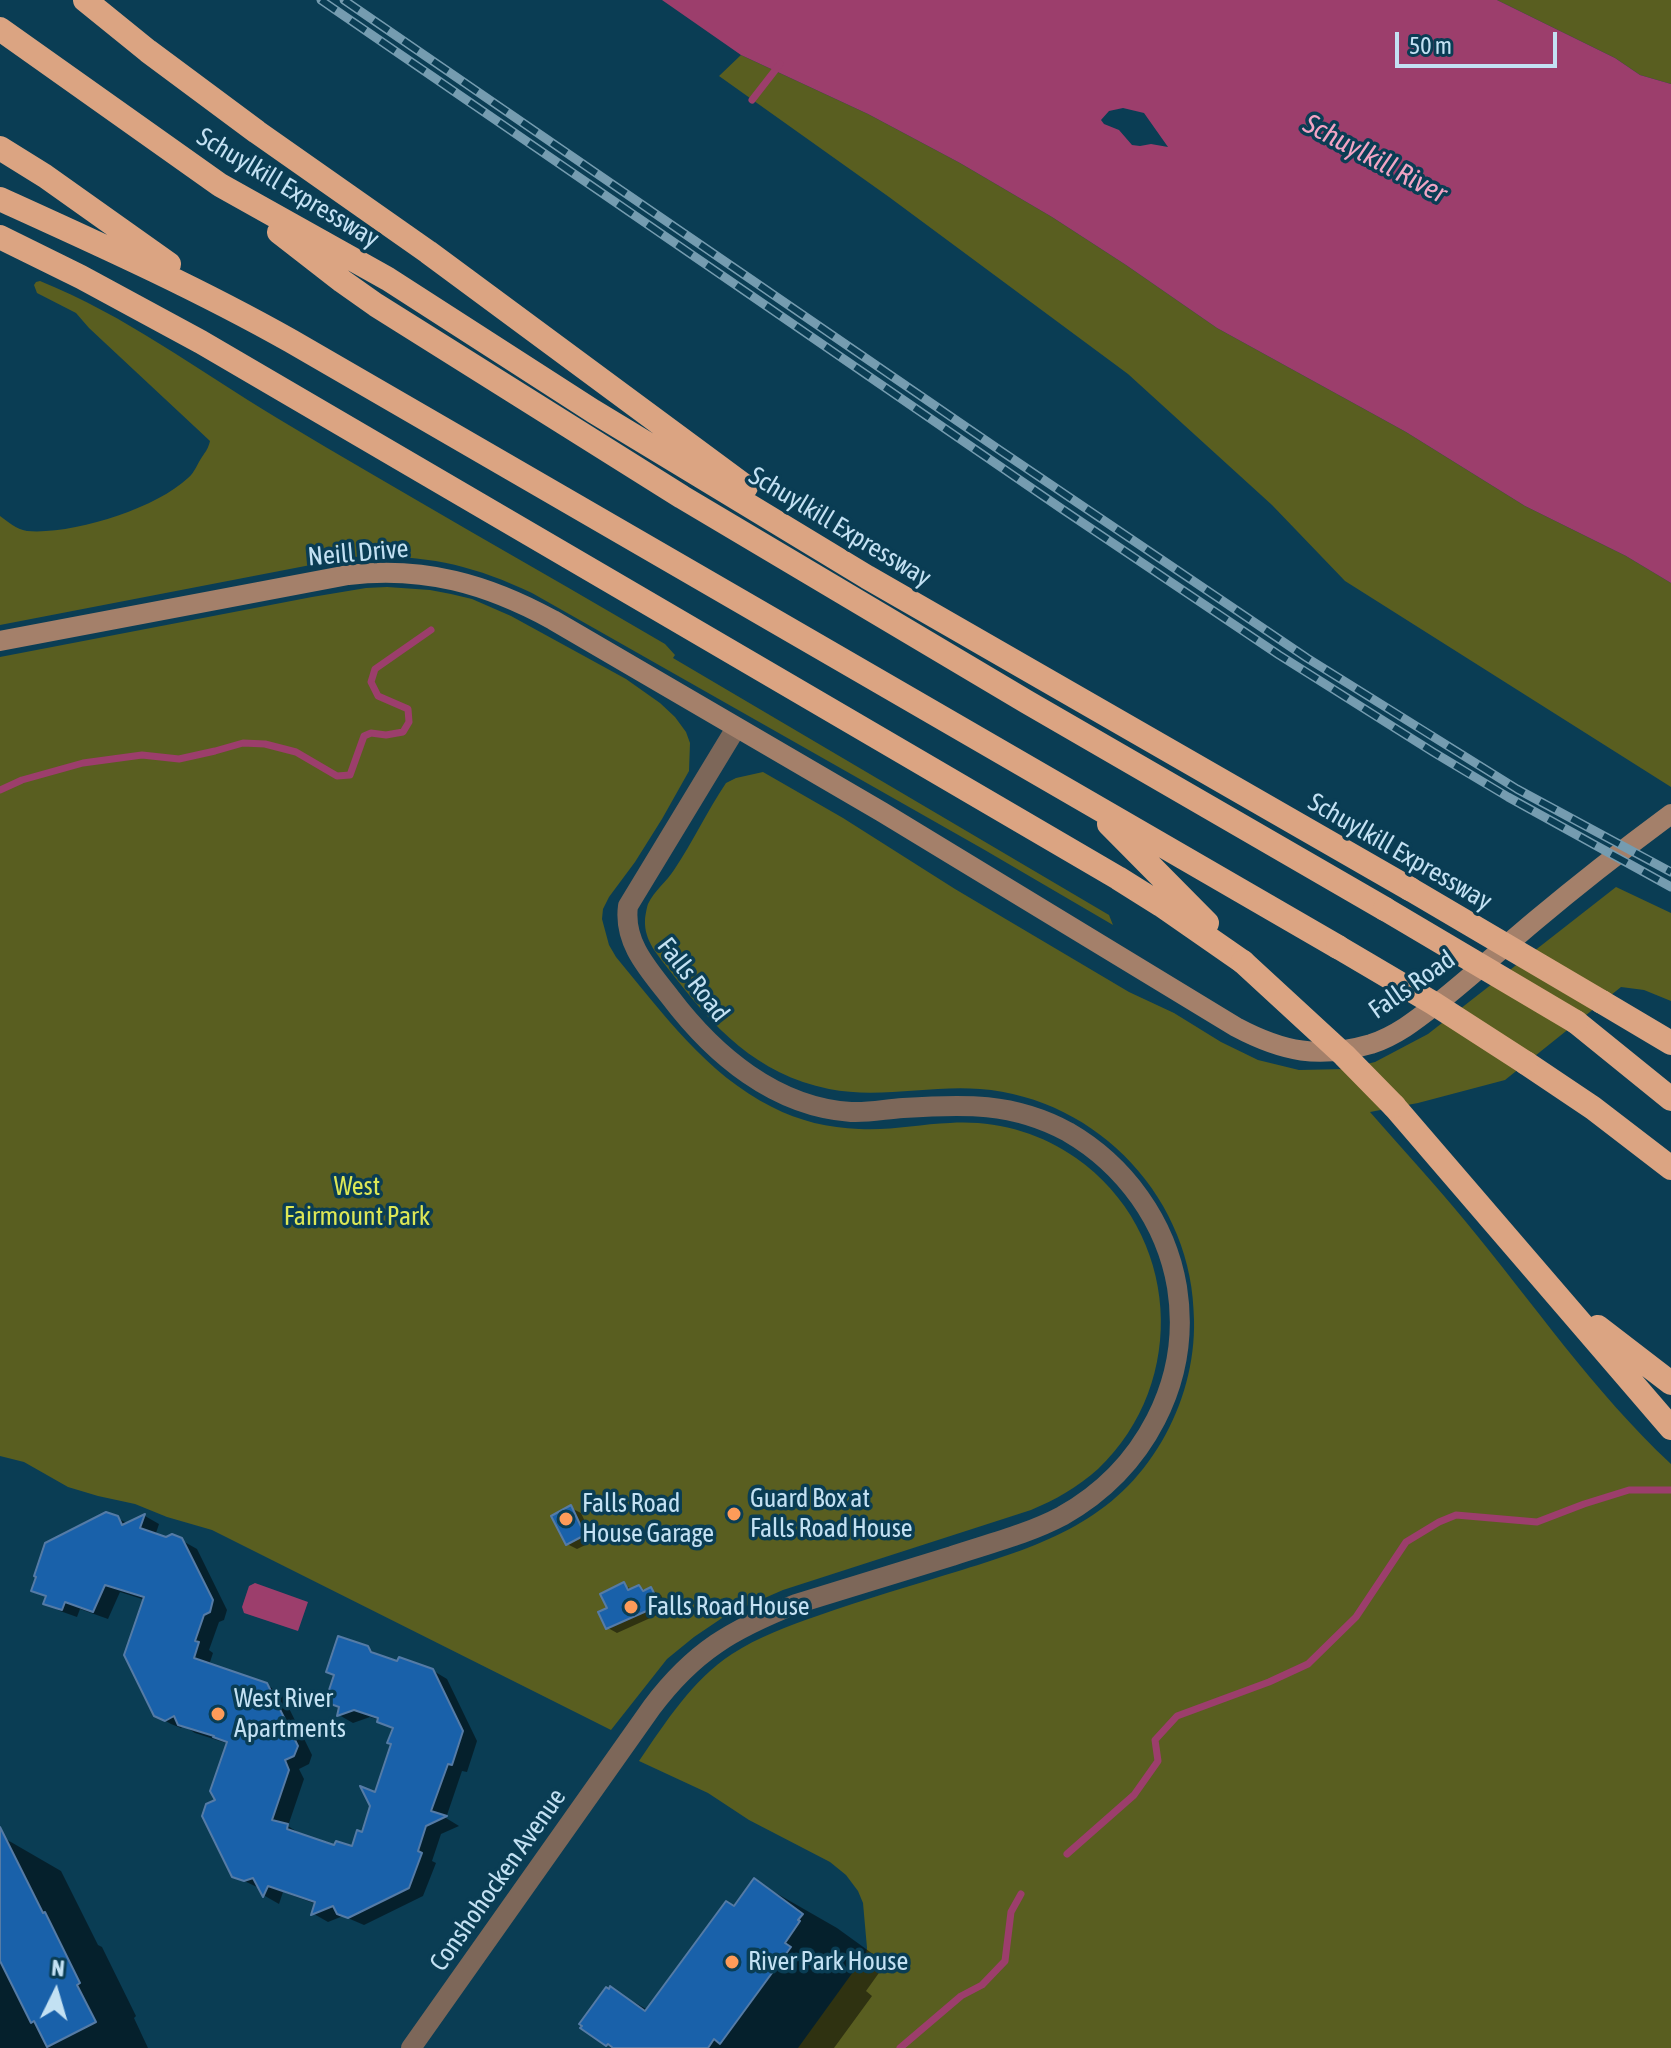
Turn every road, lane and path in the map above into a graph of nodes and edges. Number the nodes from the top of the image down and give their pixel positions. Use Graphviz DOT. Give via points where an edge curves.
graph roads {
  1 [pos="85,0"];
  2 [pos="0,29"];
  3 [pos="0,148"];
  4 [pos="220,185"];
  5 [pos="0,199"];
  6 [pos="0,237"];
  7 [pos="224,304"];
  8 [pos="867,577"];
  9 [pos="0,641"];
  10 [pos="736,728"];
  11 [pos="1085,800"];
  12 [pos="1671,814"];
  13 [pos="1243,962"];
  14 [pos="1576,1022"];
  15 [pos="1671,1043"];
  16 [pos="1671,1076"];
  17 [pos="1671,1099"];
  18 [pos="1671,1168"];
  19 [pos="1561,1298"];
  20 [pos="1671,1383"];
  21 [pos="1671,1428"];
  22 [pos="627,1742"];
  23 [pos="411,2048"];
  1 -- 8 [label="highway" via="257,132 453,270"];
  2 -- 4 [label="highway, Schuylkill Expressway"];
  3 -- 7 [label="highway"];
  4 -- 8 [label="highway, Schuylkill Expressway" via="388,279"];
  4 -- 14 [label="highway, bridge" via="342,281 580,435"];
  5 -- 7 [label="highway"];
  6 -- 13 [label="highway" via="201,342 1118,878"];
  7 -- 11 [label="highway"];
  8 -- 15 [label="highway, Schuylkill Expressway, bridge"];
  9 -- 10 [label="main road, Neill Drive" via="348,575 422,574 467,583 532,608"];
  10 -- 12 [label="main road, Falls Road" via="1236,1027 1292,1050 1350,1049 1397,1033"];
  10 -- 22 [label="street, Falls Road" via="628,906 628,929 651,973 699,1034 735,1067 800,1100 855,1112 1002,1108 1046,1121 1087,1145 1128,1183 1159,1230 1176,1283 1179,1339 1171,1382 1149,1433 1117,1475 1089,1497 1018,1535 796,1604 747,1626 684,1668"];
  11 -- 13 [label="highway"];
  11 -- 18 [label="highway, bridge" via="1433,1003 1593,1108"];
  13 -- 19 [label="highway, bridge" via="1394,1106"];
  14 -- 16 [label="highway"];
  14 -- 17 [label="highway"];
  19 -- 20 [label="highway"];
  19 -- 21 [label="highway"];
  22 -- 23 [label="street, Conshohocken Avenue"];
}
